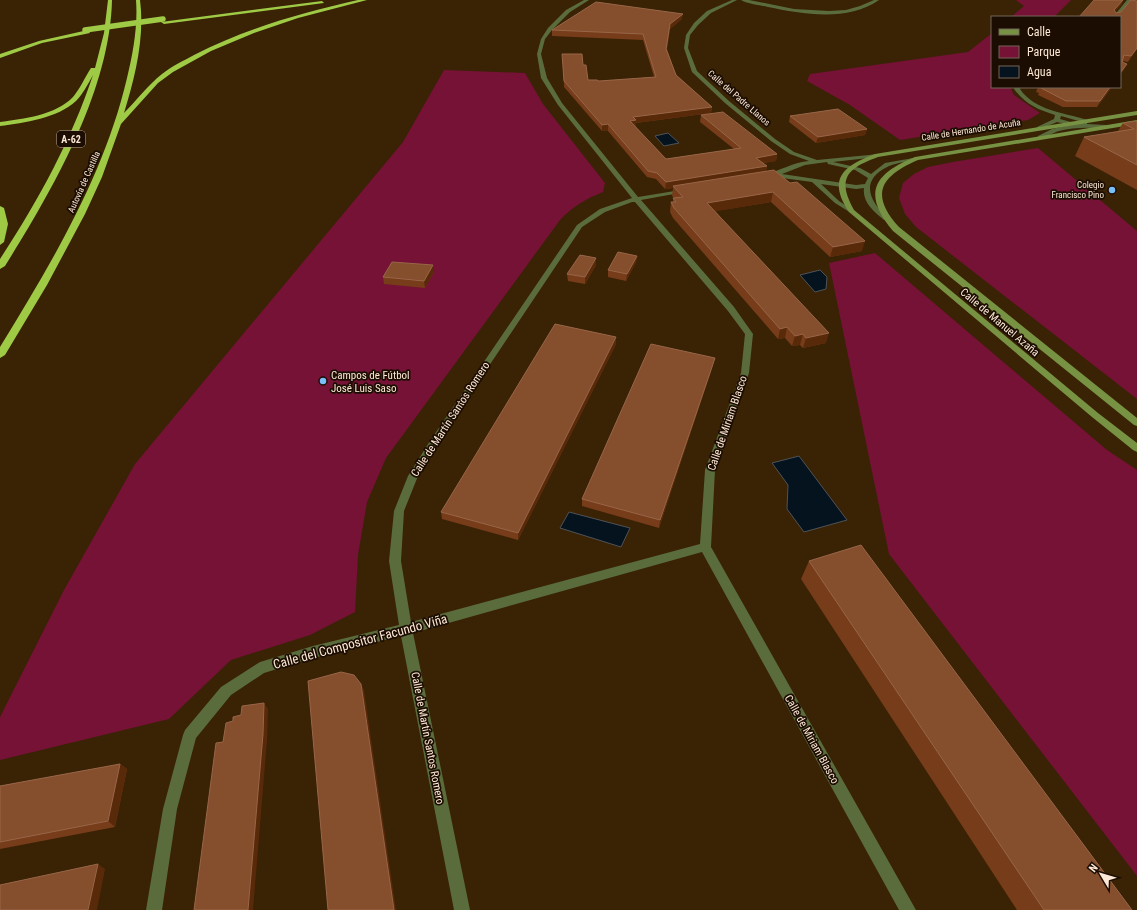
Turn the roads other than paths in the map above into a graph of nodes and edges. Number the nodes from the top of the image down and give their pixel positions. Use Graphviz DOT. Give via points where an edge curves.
graph roads {
  1 [pos="110,0"];
  2 [pos="138,0"];
  3 [pos="317,0"];
  4 [pos="337,0"];
  5 [pos="365,0"];
  6 [pos="587,0"];
  7 [pos="735,0"];
  8 [pos="743,0"];
  9 [pos="877,0"];
  10 [pos="1129,0"];
  11 [pos="1116,16"];
  12 [pos="163,20"];
  13 [pos="86,31"];
  14 [pos="0,52"];
  15 [pos="103,53"];
  16 [pos="0,56"];
  17 [pos="1018,88"];
  18 [pos="1137,113"];
  19 [pos="1057,118"];
  20 [pos="1085,121"];
  21 [pos="1137,122"];
  22 [pos="118,123"];
  23 [pos="0,124"];
  24 [pos="1068,124"];
  25 [pos="1078,126"];
  26 [pos="1106,127"];
  27 [pos="1039,128"];
  28 [pos="1040,137"];
  29 [pos="792,153"];
  30 [pos="877,154"];
  31 [pos="916,158"];
  32 [pos="819,161"];
  33 [pos="796,166"];
  34 [pos="850,167"];
  35 [pos="774,175"];
  36 [pos="871,177"];
  37 [pos="757,178"];
  38 [pos="813,180"];
  39 [pos="841,185"];
  40 [pos="868,185"];
  41 [pos="696,188"];
  42 [pos="878,190"];
  43 [pos="636,199"];
  44 [pos="0,208"];
  45 [pos="851,211"];
  46 [pos="886,220"];
  47 [pos="0,242"];
  48 [pos="0,266"];
  49 [pos="0,355"];
  50 [pos="1137,423"];
  51 [pos="1137,448"];
  52 [pos="704,547"];
  53 [pos="406,629"];
  54 [pos="154,910"];
  55 [pos="462,910"];
  56 [pos="908,910"];
  1 -- 15 [label="highway, A-62"];
  2 -- 22 [label="highway, Autovía de Castilla" via="138,36 131,76"];
  3 -- 12 [label="highway"];
  4 -- 12 [label="highway"];
  5 -- 22 [label="highway" via="283,21 206,51 162,76 132,112"];
  6 -- 43 [label="street, Calle de Miriam Blasco" via="568,11 543,38 539,54 544,78 560,104"];
  7 -- 29 [label="street, Calle del Padre Llanos" via="709,12 696,24 688,35 686,48 695,72 727,102"];
  8 -- 9 [label="street" via="822,12 850,10 867,6"];
  10 -- 11 [label="street"];
  12 -- 13 [label="highway, bridge"];
  13 -- 14 [label="highway"];
  13 -- 16 [label="highway"];
  15 -- 23 [label="highway" via="73,100 45,113 13,123"];
  15 -- 48 [label="highway, A-62" via="83,112 65,152"];
  17 -- 19 [label="street" via="1025,99"];
  18 -- 20 [label="street, Calle de Hernando de Acuña"];
  19 -- 20 [label="street"];
  19 -- 24 [label="street, Calle de Hernando de Acuña"];
  19 -- 27 [label="street"];
  20 -- 24 [label="street, Calle de Hernando de Acuña"];
  20 -- 25 [label="street, Calle de Hernando de Acuña"];
  21 -- 26 [label="street, Calle de Hernando de Acuña"];
  22 -- 49 [label="highway, Autovía de Castilla" via="110,149 74,228"];
  24 -- 25 [label="street, Calle de Hernando de Acuña"];
  24 -- 27 [label="street, Calle de Hernando de Acuña"];
  25 -- 26 [label="street, Calle de Hernando de Acuña"];
  25 -- 28 [label="street, Calle de Hernando de Acuña" via="1045,133"];
  26 -- 28 [label="street, Calle de Hernando de Acuña"];
  27 -- 30 [label="street, Calle de Hernando de Acuña"];
  28 -- 31 [label="street, Calle de Hernando de Acuña"];
  29 -- 32 [label="street, Calle del Padre Llanos"];
  29 -- 33 [label="street"];
  30 -- 32 [label="street, Calle de Hernando de Acuña"];
  30 -- 34 [label="street, Calle de Hernando de Acuña"];
  31 -- 36 [label="street, Calle de Hernando de Acuña" via="890,163"];
  31 -- 42 [label="street, Calle de Hernando de Acuña" via="892,170"];
  32 -- 33 [label="street, Calle de Hernando de Acuña"];
  32 -- 34 [label="street, Calle de Hernando de Acuña"];
  33 -- 35 [label="street, Calle de Hernando de Acuña"];
  33 -- 38 [label="street, Calle de Manuel Azaña" via="801,174"];
  34 -- 36 [label="street, Calle de Hernando de Acuña" via="868,173"];
  34 -- 39 [label="street" via="843,176"];
  35 -- 37 [label="street, Calle de Hernando de Acuña"];
  35 -- 38 [label="street, Calle de Hernando de Acuña"];
  36 -- 40 [label="street"];
  38 -- 39 [label="street, Calle de Manuel Azaña"];
  38 -- 45 [label="street, Calle de Manuel Azaña"];
  39 -- 40 [label="street, Calle de Manuel Azaña"];
  39 -- 45 [label="street, Calle de Manuel Azaña" via="843,198"];
  40 -- 46 [label="street, Calle de Manuel Azaña" via="867,196"];
  41 -- 43 [label="street"];
  42 -- 46 [label="street, Calle de Manuel Azaña" via="879,204"];
  43 -- 52 [label="street, Calle de Miriam Blasco" via="749,334 745,373 710,470"];
  43 -- 53 [label="street, Calle de Martín Santos Romero" via="602,210 579,226 413,476 399,511 395,560"];
  44 -- 47 [label="highway" via="4,224"];
  45 -- 51 [label="street, Calle de Manuel Azaña"];
  46 -- 50 [label="street, Calle de Manuel Azaña"];
  52 -- 53 [label="street, Calle del Compositor Facundo Viña"];
  52 -- 56 [label="street, Calle de Miriam Blasco"];
  53 -- 54 [label="street, Calle del Compositor Facundo Viña" via="260,668 226,691 190,735 170,809"];
  53 -- 55 [label="street, Calle de Martín Santos Romero"];
}
